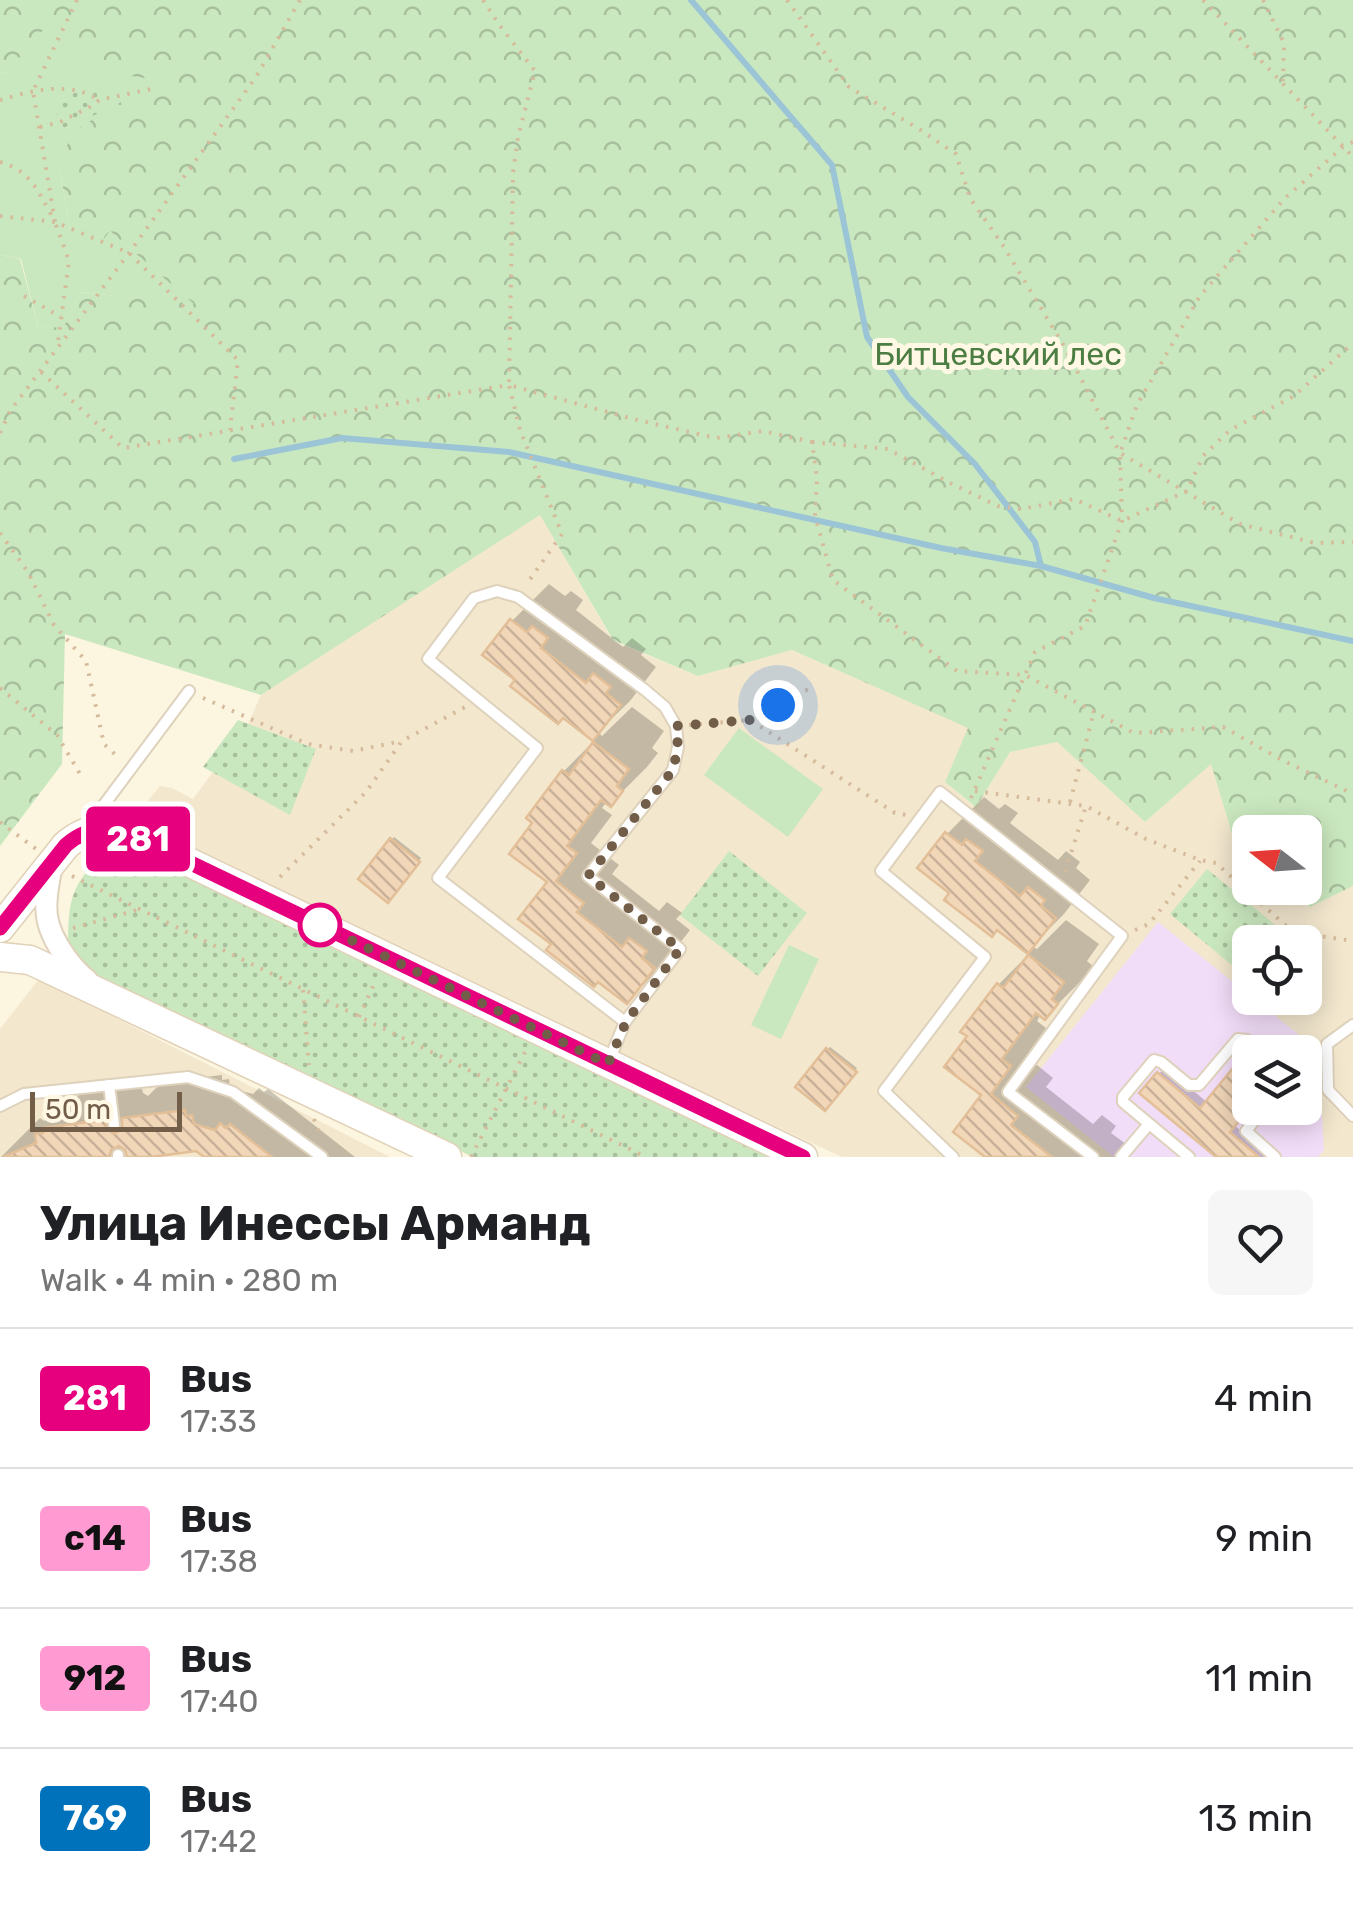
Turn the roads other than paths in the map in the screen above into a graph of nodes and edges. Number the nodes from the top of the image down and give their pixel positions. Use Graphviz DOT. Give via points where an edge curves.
graph roads {
  1 [pos="189,691"];
  2 [pos="98,828"];
  3 [pos="52,862"];
  4 [pos="0,928"];
  5 [pos="0,957"];
  6 [pos="117,1001"];
  7 [pos="626,1022"];
  8 [pos="1353,1025"];
  9 [pos="1232,1047"];
  10 [pos="608,1064"];
  11 [pos="110,1085"];
  12 [pos="0,1106"];
  13 [pos="1353,1116"];
  14 [pos="1149,1124"];
  15 [pos="114,1125"];
  16 [pos="1251,1125"];
  17 [pos="439,1155"];
  18 [pos="322,1157"];
  19 [pos="803,1157"];
  20 [pos="953,1157"];
  21 [pos="1093,1157"];
  22 [pos="1122,1157"];
  23 [pos="1189,1157"];
  24 [pos="1275,1157"];
  1 -- 2 [label="lane" via="103,806"];
  2 -- 3 [label="street" via="79,834"];
  2 -- 10 [label="street" via="149,843"];
  3 -- 4 [label="street"];
  3 -- 6 [label="street" via="46,902 52,938 76,972"];
  5 -- 6 [label="street" via="30,960"];
  6 -- 17 [label="street"];
  7 -- 7 [label="lane" via="438,878 537,748 428,659 474,598 497,591 518,596 666,707 676,726 673,770 588,876 680,949"];
  7 -- 10 [label="lane"];
  8 -- 13 [label="lane" via="1327,1044 1327,1060 1328,1090"];
  9 -- 14 [label="lane" via="1195,1086 1151,1062 1122,1100"];
  10 -- 19 [label="street"];
  11 -- 12 [label="lane" via="24,1094"];
  11 -- 15 [label="lane"];
  11 -- 18 [label="lane" via="188,1077 214,1084"];
  14 -- 22 [label="lane"];
  14 -- 23 [label="lane"];
  16 -- 24 [label="lane" via="1246,1131"];
  20 -- 21 [label="lane" via="884,1091 985,957 881,872 940,792 1122,936 1008,1092"];
}
